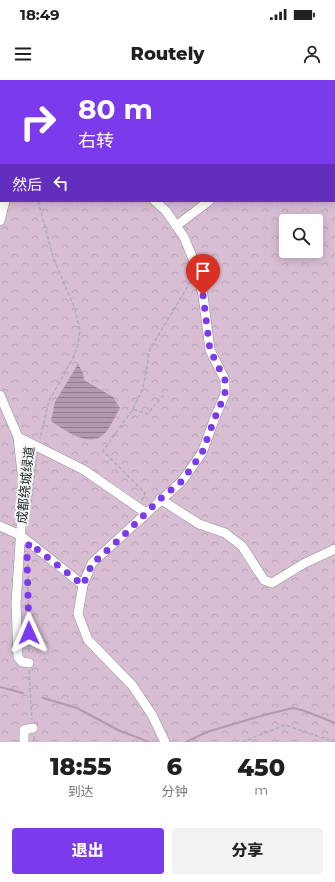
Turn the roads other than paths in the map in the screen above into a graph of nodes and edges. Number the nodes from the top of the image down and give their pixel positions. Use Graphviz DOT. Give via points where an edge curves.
graph roads {
  1 [pos="4,202"];
  2 [pos="156,202"];
  3 [pos="208,202"];
  4 [pos="0,221"];
  5 [pos="176,226"];
  6 [pos="0,395"];
  7 [pos="18,438"];
  8 [pos="160,499"];
  9 [pos="146,513"];
  10 [pos="0,526"];
  11 [pos="20,535"];
  12 [pos="335,549"];
  13 [pos="83,585"];
  14 [pos="29,663"];
  15 [pos="33,728"];
  16 [pos="24,742"];
  17 [pos="165,742"];
  1 -- 4 [label="lane"];
  2 -- 5 [label="lane"];
  3 -- 5 [label="lane"];
  5 -- 8 [label="lane" via="184,237 197,271 203,295 210,350 225,380 225,394 202,453 182,481"];
  6 -- 7 [label="lane"];
  7 -- 9 [label="lane" via="38,446 101,481"];
  7 -- 11 [label="lane" via="22,473"];
  8 -- 9 [label="lane"];
  8 -- 12 [label="lane" via="199,524 225,533 242,546 264,580 272,583 305,562"];
  9 -- 13 [label="lane" via="92,564"];
  10 -- 11 [label="lane"];
  11 -- 13 [label="lane"];
  11 -- 14 [label="lane" via="16,603 18,657 22,662"];
  13 -- 17 [label="lane" via="78,614 88,640 132,685 152,715"];
  15 -- 16 [label="lane" via="24,730"];
}
